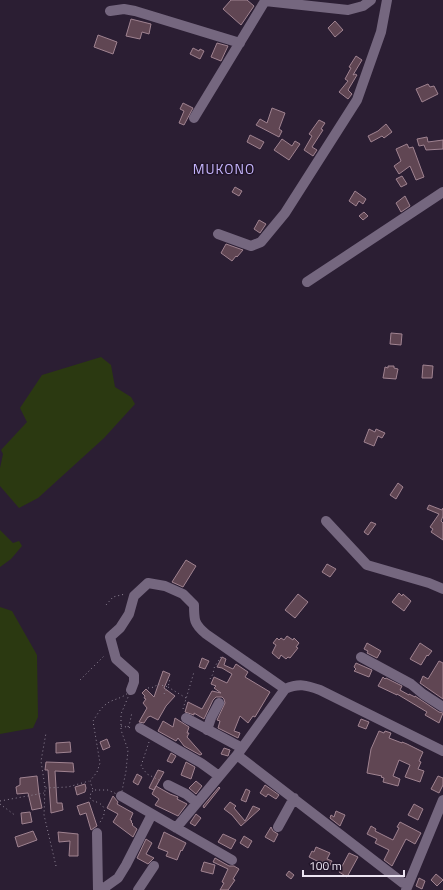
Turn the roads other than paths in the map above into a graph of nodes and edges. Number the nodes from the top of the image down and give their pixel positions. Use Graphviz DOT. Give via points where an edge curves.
graph roads {
  1 [pos="371,0"];
  2 [pos="387,0"];
  3 [pos="110,11"];
  4 [pos="240,43"];
  5 [pos="194,118"];
  6 [pos="443,192"];
  7 [pos="218,234"];
  8 [pos="307,282"];
  9 [pos="326,521"];
  10 [pos="443,589"];
  11 [pos="361,657"];
  12 [pos="285,689"];
  13 [pos="131,690"];
  14 [pos="219,703"];
  15 [pos="443,707"];
  16 [pos="186,718"];
  17 [pos="140,728"];
  18 [pos="207,730"];
  19 [pos="443,751"];
  20 [pos="239,752"];
  21 [pos="219,776"];
  22 [pos="168,785"];
  23 [pos="121,796"];
  24 [pos="294,798"];
  25 [pos="443,800"];
  26 [pos="197,803"];
  27 [pos="152,814"];
  28 [pos="278,827"];
  29 [pos="176,828"];
  30 [pos="97,833"];
  31 [pos="232,860"];
  32 [pos="154,866"];
  33 [pos="408,886"];
  34 [pos="99,890"];
  35 [pos="138,890"];
  1 -- 4 [label="street" via="363,6 348,10 265,1"];
  2 -- 7 [label="street" via="381,32 356,100 285,213 261,242 251,246"];
  3 -- 4 [label="street" via="135,11"];
  4 -- 5 [label="street"];
  6 -- 8 [label="street"];
  9 -- 10 [label="street" via="367,565"];
  11 -- 15 [label="street" via="411,684"];
  12 -- 13 [label="street" via="198,627 194,621 194,605 183,594 165,586 148,583 134,596 129,614 110,638 116,659 134,676"];
  12 -- 19 [label="street" via="306,685"];
  12 -- 20 [label="street"];
  14 -- 18 [label="street"];
  16 -- 18 [label="street"];
  17 -- 21 [label="street" via="201,762"];
  18 -- 20 [label="street"];
  20 -- 21 [label="street"];
  20 -- 24 [label="street"];
  21 -- 26 [label="street"];
  22 -- 26 [label="street"];
  23 -- 27 [label="street"];
  24 -- 28 [label="street"];
  24 -- 33 [label="street"];
  25 -- 33 [label="street"];
  26 -- 29 [label="street"];
  27 -- 29 [label="street"];
  27 -- 34 [label="street" via="118,878"];
  29 -- 31 [label="street"];
  30 -- 34 [label="street"];
  32 -- 35 [label="street"];
}
